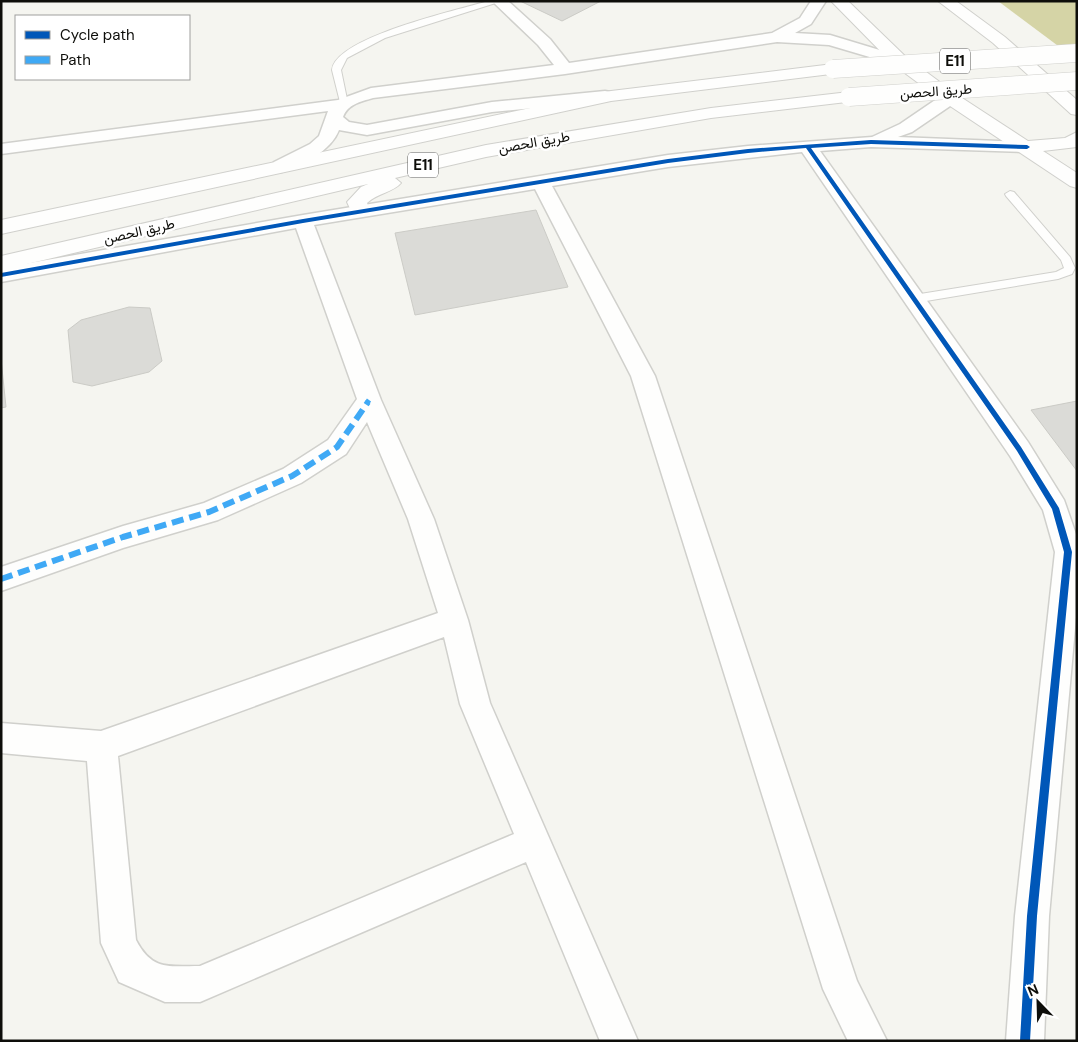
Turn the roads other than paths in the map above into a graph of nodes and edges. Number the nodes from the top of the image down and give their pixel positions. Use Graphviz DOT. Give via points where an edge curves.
graph roads {
  1 [pos="498,1"];
  2 [pos="819,1"];
  3 [pos="840,1"];
  4 [pos="946,1"];
  5 [pos="777,36"];
  6 [pos="1077,53"];
  7 [pos="900,61"];
  8 [pos="565,69"];
  9 [pos="1077,81"];
  10 [pos="611,96"];
  11 [pos="849,97"];
  12 [pos="950,98"];
  13 [pos="1077,110"];
  14 [pos="338,111"];
  15 [pos="1077,138"];
  16 [pos="872,142"];
  17 [pos="806,146"];
  18 [pos="1027,147"];
  19 [pos="1,149"];
  20 [pos="281,166"];
  21 [pos="541,182"];
  22 [pos="1077,182"];
  23 [pos="1010,194"];
  24 [pos="360,212"];
  25 [pos="303,221"];
  26 [pos="1,227"];
  27 [pos="1,263"];
  28 [pos="1,275"];
  29 [pos="914,299"];
  30 [pos="369,400"];
  31 [pos="1,579"];
  32 [pos="454,620"];
  33 [pos="1,738"];
  34 [pos="101,747"];
  35 [pos="534,842"];
  36 [pos="619,1041"];
  37 [pos="868,1041"];
  38 [pos="1025,1041"];
  1 -- 8 [label="street" via="544,42"];
  1 -- 14 [label="lane" via="385,34 350,51 336,66"];
  2 -- 5 [label="street" via="806,22"];
  3 -- 7 [label="main road"];
  4 -- 13 [label="main road" via="999,40"];
  5 -- 7 [label="street" via="830,40"];
  5 -- 8 [label="street"];
  6 -- 10 [label="main road, طريق الحصن / E11, bridge" via="833,69"];
  7 -- 12 [label="main road"];
  8 -- 14 [label="street" via="387,91 352,99"];
  9 -- 11 [label="main road, طريق الحصن / E11, bridge"];
  10 -- 14 [label="street" via="492,107 367,130 344,126"];
  10 -- 20 [label="main road, طريق الحصن / E11"];
  11 -- 24 [label="main road" via="495,160 394,182 368,191 356,202"];
  11 -- 27 [label="main road, طريق الحصن / E11" via="711,113 486,150"];
  12 -- 16 [label="street" via="906,128"];
  12 -- 18 [label="main road"];
  14 -- 19 [label="street"];
  14 -- 20 [label="street" via="327,138 316,148"];
  15 -- 18 [label="main road" via="1070,143"];
  16 -- 17 [label="street"];
  16 -- 18 [label="street"];
  17 -- 21 [label="street" via="668,161"];
  17 -- 29 [label="street"];
  18 -- 22 [label="main road"];
  20 -- 26 [label="main road, طريق الحصن / E11"];
  21 -- 24 [label="street"];
  21 -- 37 [label="street" via="643,376 842,989"];
  23 -- 29 [label="lane" via="1066,259 1068,271"];
  24 -- 25 [label="street"];
  25 -- 28 [label="street"];
  25 -- 30 [label="street"];
  29 -- 38 [label="street" via="1019,449 1055,508 1068,552 1032,916"];
  30 -- 31 [label="street" via="337,447 292,476 209,512 123,537"];
  30 -- 32 [label="street" via="421,519"];
  32 -- 34 [label="street"];
  32 -- 35 [label="street" via="475,704"];
  33 -- 34 [label="street"];
  34 -- 35 [label="street" via="119,943 132,969 165,984 200,984"];
  35 -- 36 [label="street"];
}
